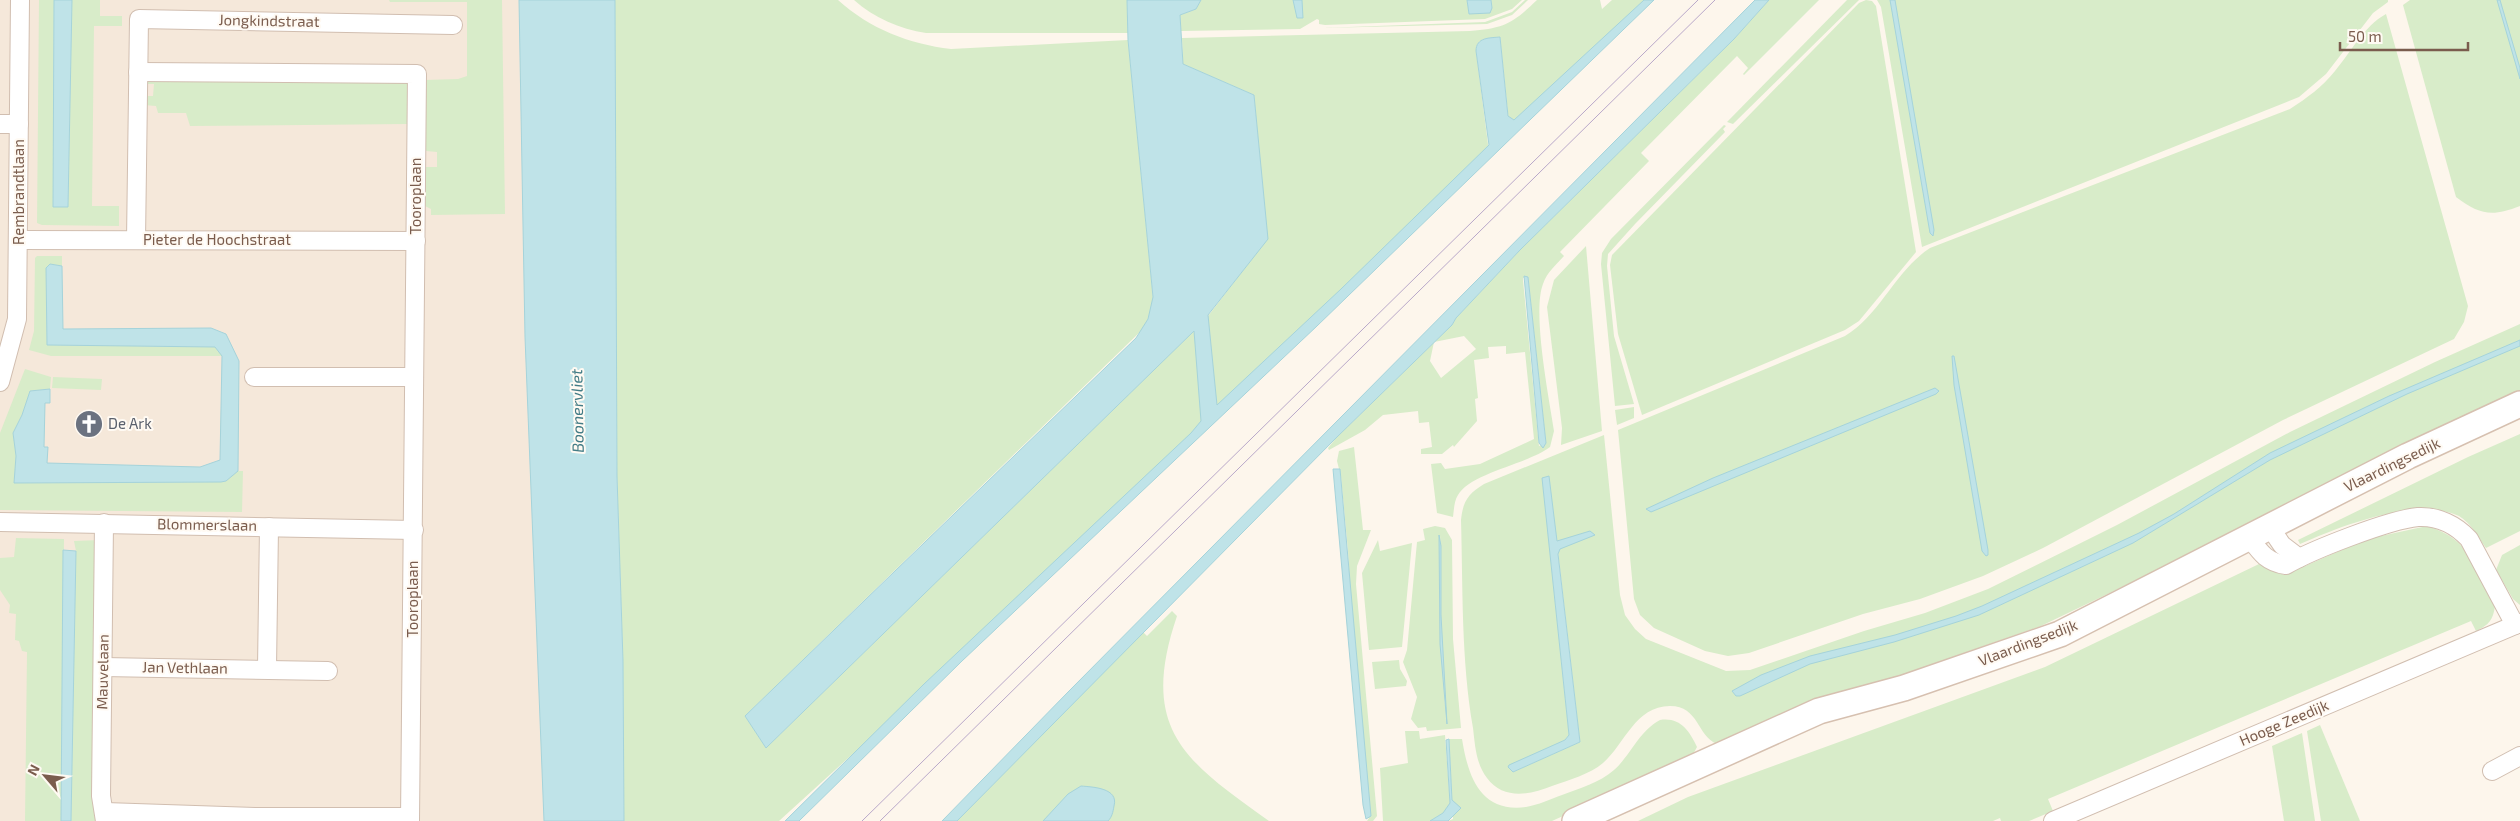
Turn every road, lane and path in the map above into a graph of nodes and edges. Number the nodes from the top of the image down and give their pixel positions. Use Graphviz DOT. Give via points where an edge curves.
graph roads {
  1 [pos="20,0"];
  2 [pos="453,25"];
  3 [pos="138,72"];
  4 [pos="0,124"];
  5 [pos="19,124"];
  6 [pos="19,240"];
  7 [pos="136,240"];
  8 [pos="416,241"];
  9 [pos="254,377"];
  10 [pos="414,377"];
  11 [pos="0,382"];
  12 [pos="2520,404"];
  13 [pos="0,522"];
  14 [pos="104,523"];
  15 [pos="269,527"];
  16 [pos="414,530"];
  17 [pos="2259,531"];
  18 [pos="2518,624"];
  19 [pos="103,667"];
  20 [pos="267,668"];
  21 [pos="328,670"];
  22 [pos="2520,756"];
  23 [pos="2492,771"];
  24 [pos="105,816"];
  25 [pos="254,819"];
  26 [pos="410,819"];
  27 [pos="1575,821"];
  28 [pos="2053,821"];
  1 -- 5 [label="street, Rembrandtlaan"];
  2 -- 3 [label="street, Jongkindstraat" via="139,18"];
  3 -- 7 [label="street, Jongkindstraat"];
  3 -- 8 [label="street, Tooroplaan" via="417,74"];
  4 -- 5 [label="street"];
  5 -- 6 [label="street, Rembrandtlaan"];
  6 -- 7 [label="street, Pieter de Hoochstraat"];
  6 -- 11 [label="street, Rembrandtlaan" via="17,319"];
  7 -- 8 [label="street, Pieter de Hoochstraat"];
  8 -- 10 [label="street, Tooroplaan"];
  9 -- 10 [label="street"];
  10 -- 16 [label="street, Tooroplaan"];
  12 -- 17 [label="street, Vlaardingsedijk"];
  13 -- 14 [label="street, Blommerslaan"];
  14 -- 15 [label="street, Blommerslaan"];
  14 -- 19 [label="street, Mauvelaan"];
  15 -- 16 [label="street, Blommerslaan"];
  15 -- 20 [label="street"];
  16 -- 26 [label="street, Tooroplaan"];
  17 -- 18 [label="street, Hooge Zeedijk" via="2299,558 2382,526 2418,517 2434,518 2459,528 2469,539"];
  17 -- 27 [label="street, Vlaardingsedijk" via="2060,634 1904,688 1819,711"];
  18 -- 28 [label="street, Hooge Zeedijk"];
  19 -- 20 [label="street, Jan Vethlaan"];
  19 -- 24 [label="street, Mauvelaan" via="101,796"];
  20 -- 21 [label="street, Jan Vethlaan"];
  22 -- 23 [label="street"];
  24 -- 25 [label="street"];
  25 -- 26 [label="street"];
}
